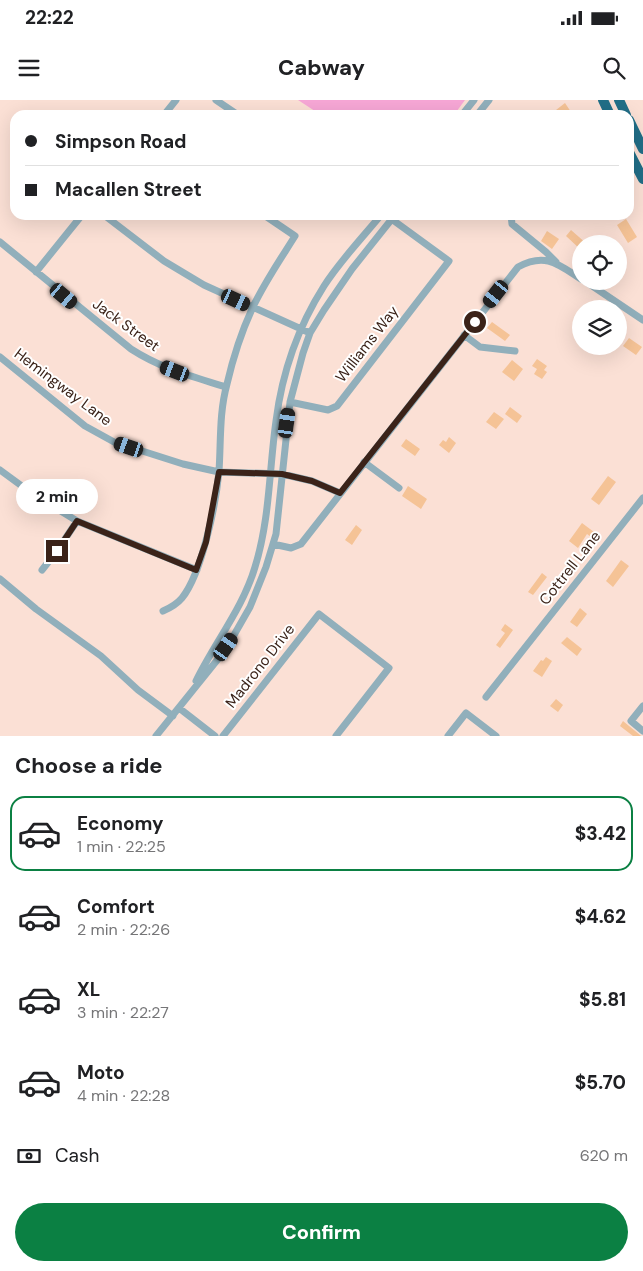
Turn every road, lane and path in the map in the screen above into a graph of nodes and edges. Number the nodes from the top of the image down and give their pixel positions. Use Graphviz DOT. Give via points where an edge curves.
graph roads {
  1 [pos="176,100"];
  2 [pos="216,100"];
  3 [pos="474,100"];
  4 [pos="489,100"];
  5 [pos="168,110"];
  6 [pos="231,110"];
  7 [pos="466,110"];
  8 [pos="481,110"];
  9 [pos="634,130"];
  10 [pos="643,149"];
  11 [pos="639,162"];
  12 [pos="643,179"];
  13 [pos="78,220"];
  14 [pos="111,220"];
  15 [pos="271,220"];
  16 [pos="377,220"];
  17 [pos="388,220"];
  18 [pos="396,220"];
  19 [pos="512,220"];
  20 [pos="0,242"];
  21 [pos="556,262"];
  22 [pos="36,272"];
  23 [pos="572,273"];
  24 [pos="598,290"];
  25 [pos="253,308"];
  26 [pos="643,320"];
  27 [pos="301,329"];
  28 [pos="310,333"];
  29 [pos="464,335"];
  30 [pos="516,351"];
  31 [pos="0,357"];
  32 [pos="226,387"];
  33 [pos="290,402"];
  34 [pos="364,462"];
  35 [pos="0,470"];
  36 [pos="219,472"];
  37 [pos="271,474"];
  38 [pos="282,474"];
  39 [pos="399,488"];
  40 [pos="340,493"];
  41 [pos="643,498"];
  42 [pos="77,521"];
  43 [pos="273,544"];
  44 [pos="42,570"];
  45 [pos="196,570"];
  46 [pos="0,579"];
  47 [pos="163,611"];
  48 [pos="189,695"];
  49 [pos="486,697"];
  50 [pos="643,706"];
  51 [pos="178,708"];
  52 [pos="173,716"];
  53 [pos="643,731"];
  54 [pos="156,736"];
  55 [pos="215,736"];
  56 [pos="222,736"];
  57 [pos="336,736"];
  58 [pos="448,736"];
  59 [pos="496,736"];
  1 -- 5 [label="street"];
  2 -- 6 [label="street"];
  3 -- 7 [label="street"];
  4 -- 8 [label="street"];
  9 -- 10 [label="highway"];
  11 -- 12 [label="highway"];
  13 -- 22 [label="street"];
  14 -- 25 [label="street" via="164,261 204,285"];
  15 -- 25 [label="street" via="295,236"];
  16 -- 27 [label="street" via="325,285"];
  17 -- 28 [label="street"];
  18 -- 33 [label="street, Williams Way" via="449,261 337,406 328,410"];
  19 -- 21 [label="street" via="512,224"];
  20 -- 22 [label="street, Jack Street"];
  21 -- 23 [label="street"];
  21 -- 29 [label="street" via="530,260 518,267"];
  22 -- 32 [label="street, Jack Street" via="151,362"];
  24 -- 26 [label="street"];
  25 -- 27 [label="street"];
  25 -- 32 [label="street"];
  27 -- 28 [label="street"];
  27 -- 37 [label="street" via="279,398"];
  28 -- 33 [label="street"];
  29 -- 30 [label="street" via="480,347"];
  29 -- 34 [label="street"];
  31 -- 36 [label="street, Hemingway Lane" via="85,426 114,442"];
  32 -- 36 [label="street" via="219,430"];
  33 -- 38 [label="street"];
  34 -- 39 [label="street"];
  34 -- 40 [label="street"];
  35 -- 42 [label="street"];
  36 -- 37 [label="street, Hemingway Lane"];
  36 -- 45 [label="street" via="206,542"];
  37 -- 38 [label="street, Hemingway Lane"];
  37 -- 48 [label="street" via="264,534 249,585"];
  38 -- 40 [label="street, Hemingway Lane" via="312,481"];
  38 -- 43 [label="street"];
  40 -- 43 [label="street" via="301,544 291,548"];
  41 -- 49 [label="street, Cottrell Lane"];
  42 -- 44 [label="street"];
  42 -- 45 [label="street"];
  43 -- 48 [label="street" via="250,607 218,659"];
  45 -- 47 [label="street" via="182,598"];
  46 -- 52 [label="street"];
  48 -- 51 [label="street"];
  50 -- 53 [label="street" via="631,721"];
  51 -- 52 [label="street"];
  51 -- 55 [label="street"];
  52 -- 54 [label="street"];
  56 -- 57 [label="street, Madrono Drive" via="319,614 389,668"];
  58 -- 59 [label="street" via="466,713"];
}
